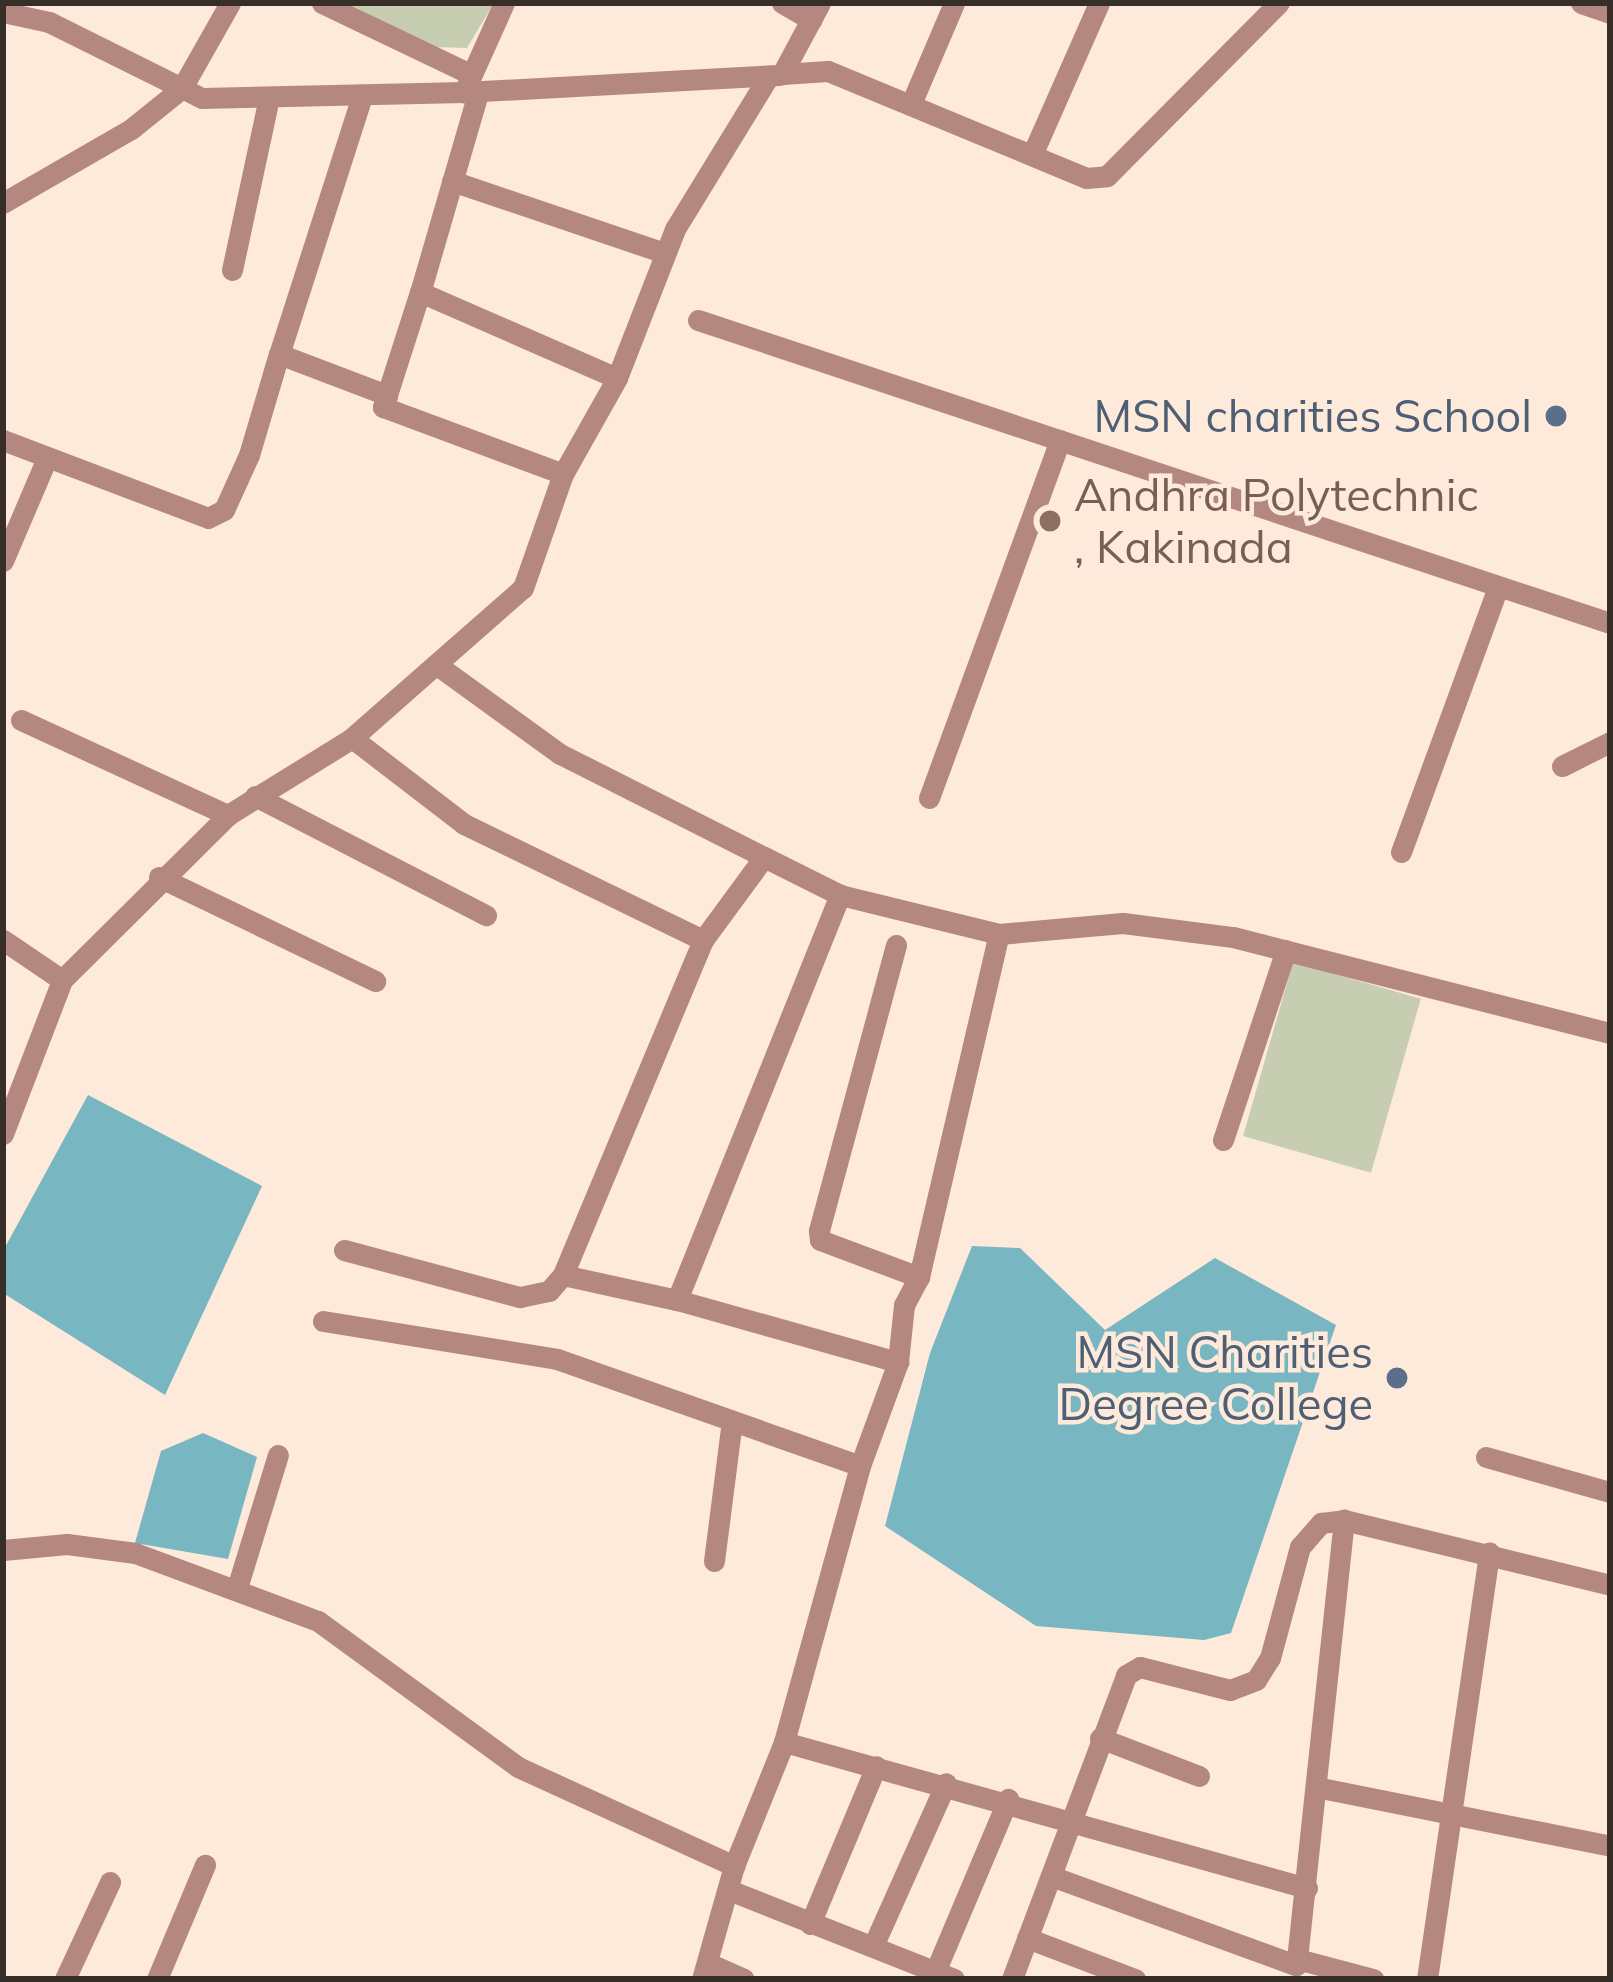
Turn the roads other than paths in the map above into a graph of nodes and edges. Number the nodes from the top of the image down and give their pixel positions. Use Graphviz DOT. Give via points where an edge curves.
graph roads {
  1 [pos="230,3"];
  2 [pos="322,3"];
  3 [pos="504,3"];
  4 [pos="782,3"];
  5 [pos="954,3"];
  6 [pos="1100,3"];
  7 [pos="1279,3"];
  8 [pos="1581,3"];
  9 [pos="3,12"];
  10 [pos="52,12"];
  11 [pos="816,12"];
  12 [pos="1610,13"];
  13 [pos="775,75"];
  14 [pos="471,86"];
  15 [pos="182,88"];
  16 [pos="362,96"];
  17 [pos="269,97"];
  18 [pos="911,104"];
  19 [pos="1032,155"];
  20 [pos="452,181"];
  21 [pos="3,203"];
  22 [pos="664,253"];
  23 [pos="232,270"];
  24 [pos="420,292"];
  25 [pos="698,320"];
  26 [pos="279,354"];
  27 [pos="617,378"];
  28 [pos="387,395"];
  29 [pos="3,440"];
  30 [pos="1060,440"];
  31 [pos="46,460"];
  32 [pos="563,474"];
  33 [pos="3,561"];
  34 [pos="1497,590"];
  35 [pos="1610,623"];
  36 [pos="440,667"];
  37 [pos="21,720"];
  38 [pos="352,738"];
  39 [pos="1610,742"];
  40 [pos="1562,766"];
  41 [pos="255,796"];
  42 [pos="929,798"];
  43 [pos="228,815"];
  44 [pos="1401,852"];
  45 [pos="764,856"];
  46 [pos="159,877"];
  47 [pos="840,895"];
  48 [pos="487,915"];
  49 [pos="999,934"];
  50 [pos="3,940"];
  51 [pos="703,940"];
  52 [pos="896,945"];
  53 [pos="1286,950"];
  54 [pos="62,980"];
  55 [pos="375,980"];
  56 [pos="1610,1033"];
  57 [pos="3,1134"];
  58 [pos="1223,1139"];
  59 [pos="344,1250"];
  60 [pos="563,1275"];
  61 [pos="919,1277"];
  62 [pos="677,1300"];
  63 [pos="322,1321"];
  64 [pos="898,1362"];
  65 [pos="732,1421"];
  66 [pos="278,1455"];
  67 [pos="1486,1456"];
  68 [pos="860,1466"];
  69 [pos="1610,1492"];
  70 [pos="1344,1520"];
  71 [pos="3,1550"];
  72 [pos="1490,1552"];
  73 [pos="714,1561"];
  74 [pos="1610,1585"];
  75 [pos="236,1588"];
  76 [pos="1100,1738"];
  77 [pos="784,1742"];
  78 [pos="876,1766"];
  79 [pos="1199,1776"];
  80 [pos="946,1784"];
  81 [pos="1321,1788"];
  82 [pos="1007,1799"];
  83 [pos="1073,1816"];
  84 [pos="1450,1816"];
  85 [pos="1610,1846"];
  86 [pos="205,1865"];
  87 [pos="734,1866"];
  88 [pos="1051,1876"];
  89 [pos="110,1882"];
  90 [pos="1307,1888"];
  91 [pos="729,1890"];
  92 [pos="810,1924"];
  93 [pos="1027,1939"];
  94 [pos="874,1944"];
  95 [pos="1295,1968"];
  96 [pos="705,1971"];
  97 [pos="944,1976"];
  98 [pos="65,1979"];
  99 [pos="157,1979"];
  100 [pos="744,1979"];
  101 [pos="1012,1979"];
  102 [pos="1135,1979"];
  103 [pos="1373,1979"];
  104 [pos="1427,1979"];
  1 -- 15 [label="street"];
  2 -- 14 [label="street"];
  3 -- 14 [label="street"];
  4 -- 11 [label="street"];
  5 -- 18 [label="street"];
  6 -- 19 [label="street"];
  7 -- 19 [label="street" via="1107,176 1086,178"];
  8 -- 12 [label="street"];
  9 -- 10 [label="street"];
  10 -- 15 [label="street"];
  11 -- 13 [label="street"];
  13 -- 14 [label="street"];
  13 -- 18 [label="street" via="828,71"];
  13 -- 22 [label="street"];
  14 -- 16 [label="street"];
  14 -- 20 [label="street"];
  15 -- 17 [label="street" via="202,98"];
  15 -- 21 [label="street" via="131,129"];
  16 -- 17 [label="street"];
  16 -- 26 [label="street"];
  17 -- 23 [label="street"];
  18 -- 19 [label="street"];
  20 -- 22 [label="street"];
  20 -- 24 [label="street"];
  22 -- 27 [label="street"];
  24 -- 27 [label="street"];
  24 -- 28 [label="street"];
  25 -- 30 [label="street"];
  26 -- 28 [label="street"];
  26 -- 31 [label="street" via="248,455 224,510 208,518"];
  27 -- 32 [label="street"];
  28 -- 32 [label="street" via="382,407"];
  29 -- 31 [label="street"];
  30 -- 34 [label="street"];
  30 -- 42 [label="street"];
  31 -- 33 [label="street"];
  32 -- 36 [label="street" via="523,588"];
  34 -- 35 [label="street"];
  34 -- 44 [label="street"];
  36 -- 38 [label="street"];
  36 -- 45 [label="street" via="560,754"];
  37 -- 43 [label="street"];
  38 -- 41 [label="street"];
  38 -- 51 [label="street" via="464,824"];
  39 -- 40 [label="street"];
  41 -- 43 [label="street"];
  41 -- 48 [label="street"];
  43 -- 46 [label="street"];
  45 -- 47 [label="street"];
  45 -- 51 [label="street"];
  46 -- 54 [label="street"];
  46 -- 55 [label="street"];
  47 -- 49 [label="street"];
  47 -- 62 [label="street"];
  49 -- 53 [label="street" via="1123,923"];
  49 -- 61 [label="street"];
  50 -- 54 [label="street"];
  51 -- 60 [label="street"];
  52 -- 61 [label="street" via="819,1231 820,1240"];
  53 -- 56 [label="street"];
  53 -- 58 [label="street"];
  54 -- 57 [label="street"];
  59 -- 60 [label="street" via="520,1297 549,1291"];
  60 -- 62 [label="street"];
  61 -- 64 [label="street" via="904,1305"];
  62 -- 64 [label="street"];
  63 -- 65 [label="street" via="557,1359"];
  64 -- 68 [label="street"];
  65 -- 68 [label="street"];
  65 -- 73 [label="street"];
  66 -- 75 [label="street"];
  67 -- 69 [label="street"];
  68 -- 77 [label="street"];
  70 -- 72 [label="street"];
  70 -- 76 [label="street" via="1322,1523 1300,1546 1270,1658 1256,1680 1230,1690 1140,1667 1126,1676"];
  70 -- 81 [label="street"];
  71 -- 75 [label="street" via="67,1544 135,1553"];
  72 -- 74 [label="street"];
  72 -- 84 [label="street"];
  75 -- 87 [label="street" via="318,1621 518,1767"];
  76 -- 79 [label="street"];
  76 -- 83 [label="street"];
  77 -- 78 [label="street"];
  77 -- 87 [label="street"];
  78 -- 80 [label="street"];
  78 -- 92 [label="street"];
  80 -- 82 [label="street"];
  80 -- 94 [label="street"];
  81 -- 84 [label="street"];
  81 -- 90 [label="street"];
  82 -- 83 [label="street"];
  82 -- 97 [label="street"];
  83 -- 88 [label="street"];
  83 -- 90 [label="street"];
  84 -- 85 [label="street"];
  84 -- 104 [label="street"];
  86 -- 99 [label="street"];
  87 -- 91 [label="street"];
  88 -- 93 [label="street"];
  88 -- 95 [label="street"];
  89 -- 98 [label="street"];
  90 -- 95 [label="street"];
  91 -- 92 [label="street"];
  91 -- 96 [label="street"];
  92 -- 94 [label="street"];
  93 -- 101 [label="street"];
  93 -- 102 [label="street"];
  94 -- 97 [label="street"];
  95 -- 103 [label="street"];
  96 -- 100 [label="street"];
}
